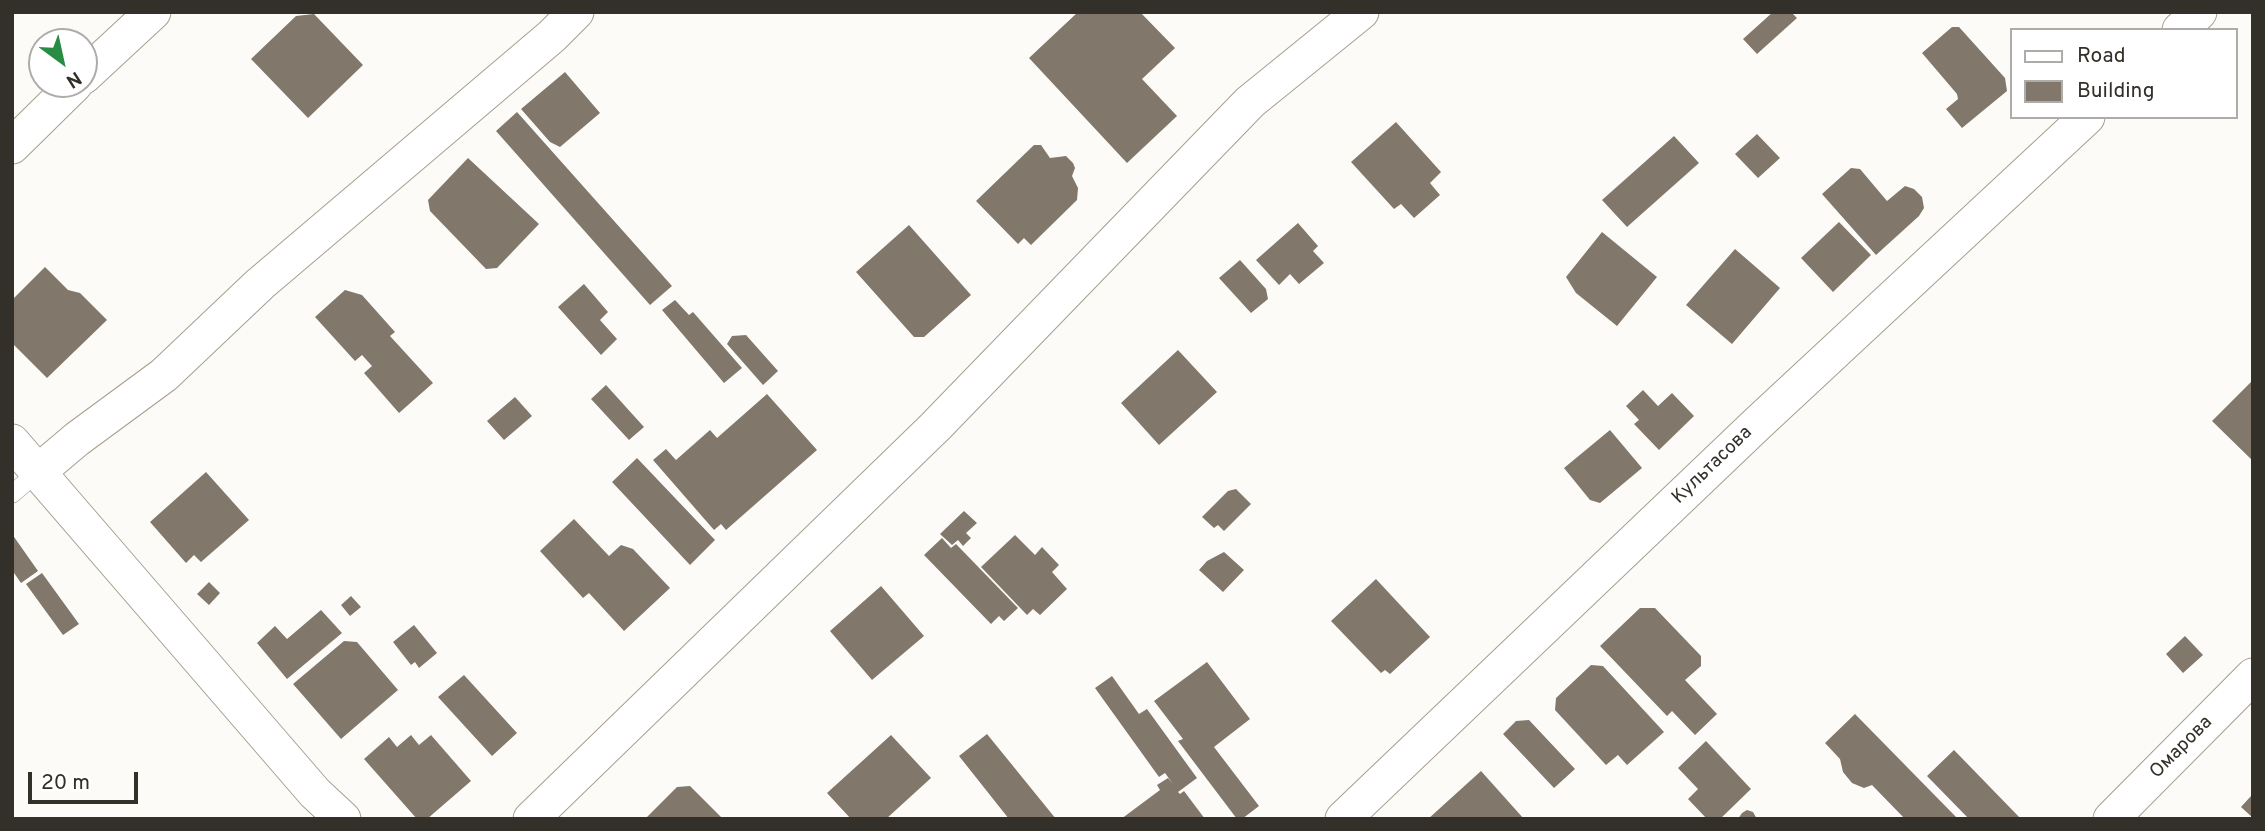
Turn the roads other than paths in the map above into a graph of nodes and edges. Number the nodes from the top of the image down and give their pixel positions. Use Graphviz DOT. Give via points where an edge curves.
graph roads {
  1 [pos="153,12"];
  2 [pos="576,12"];
  3 [pos="1361,12"];
  4 [pos="2199,12"];
  5 [pos="2182,28"];
  6 [pos="98,63"];
  7 [pos="61,98"];
  8 [pos="2085,119"];
  9 [pos="12,146"];
  10 [pos="12,442"];
  11 [pos="25,483"];
  12 [pos="2253,676"];
  13 [pos="343,819"];
  14 [pos="531,819"];
  15 [pos="1343,819"];
  16 [pos="2111,819"];
  1 -- 6 [label="street"];
  2 -- 11 [label="street" via="260,284 164,375"];
  3 -- 14 [label="street" via="1250,102 935,428"];
  4 -- 5 [label="street"];
  7 -- 9 [label="street"];
  8 -- 15 [label="street, Культасова"];
  10 -- 11 [label="street"];
  11 -- 13 [label="street"];
  12 -- 16 [label="street, Омарова"];
}
